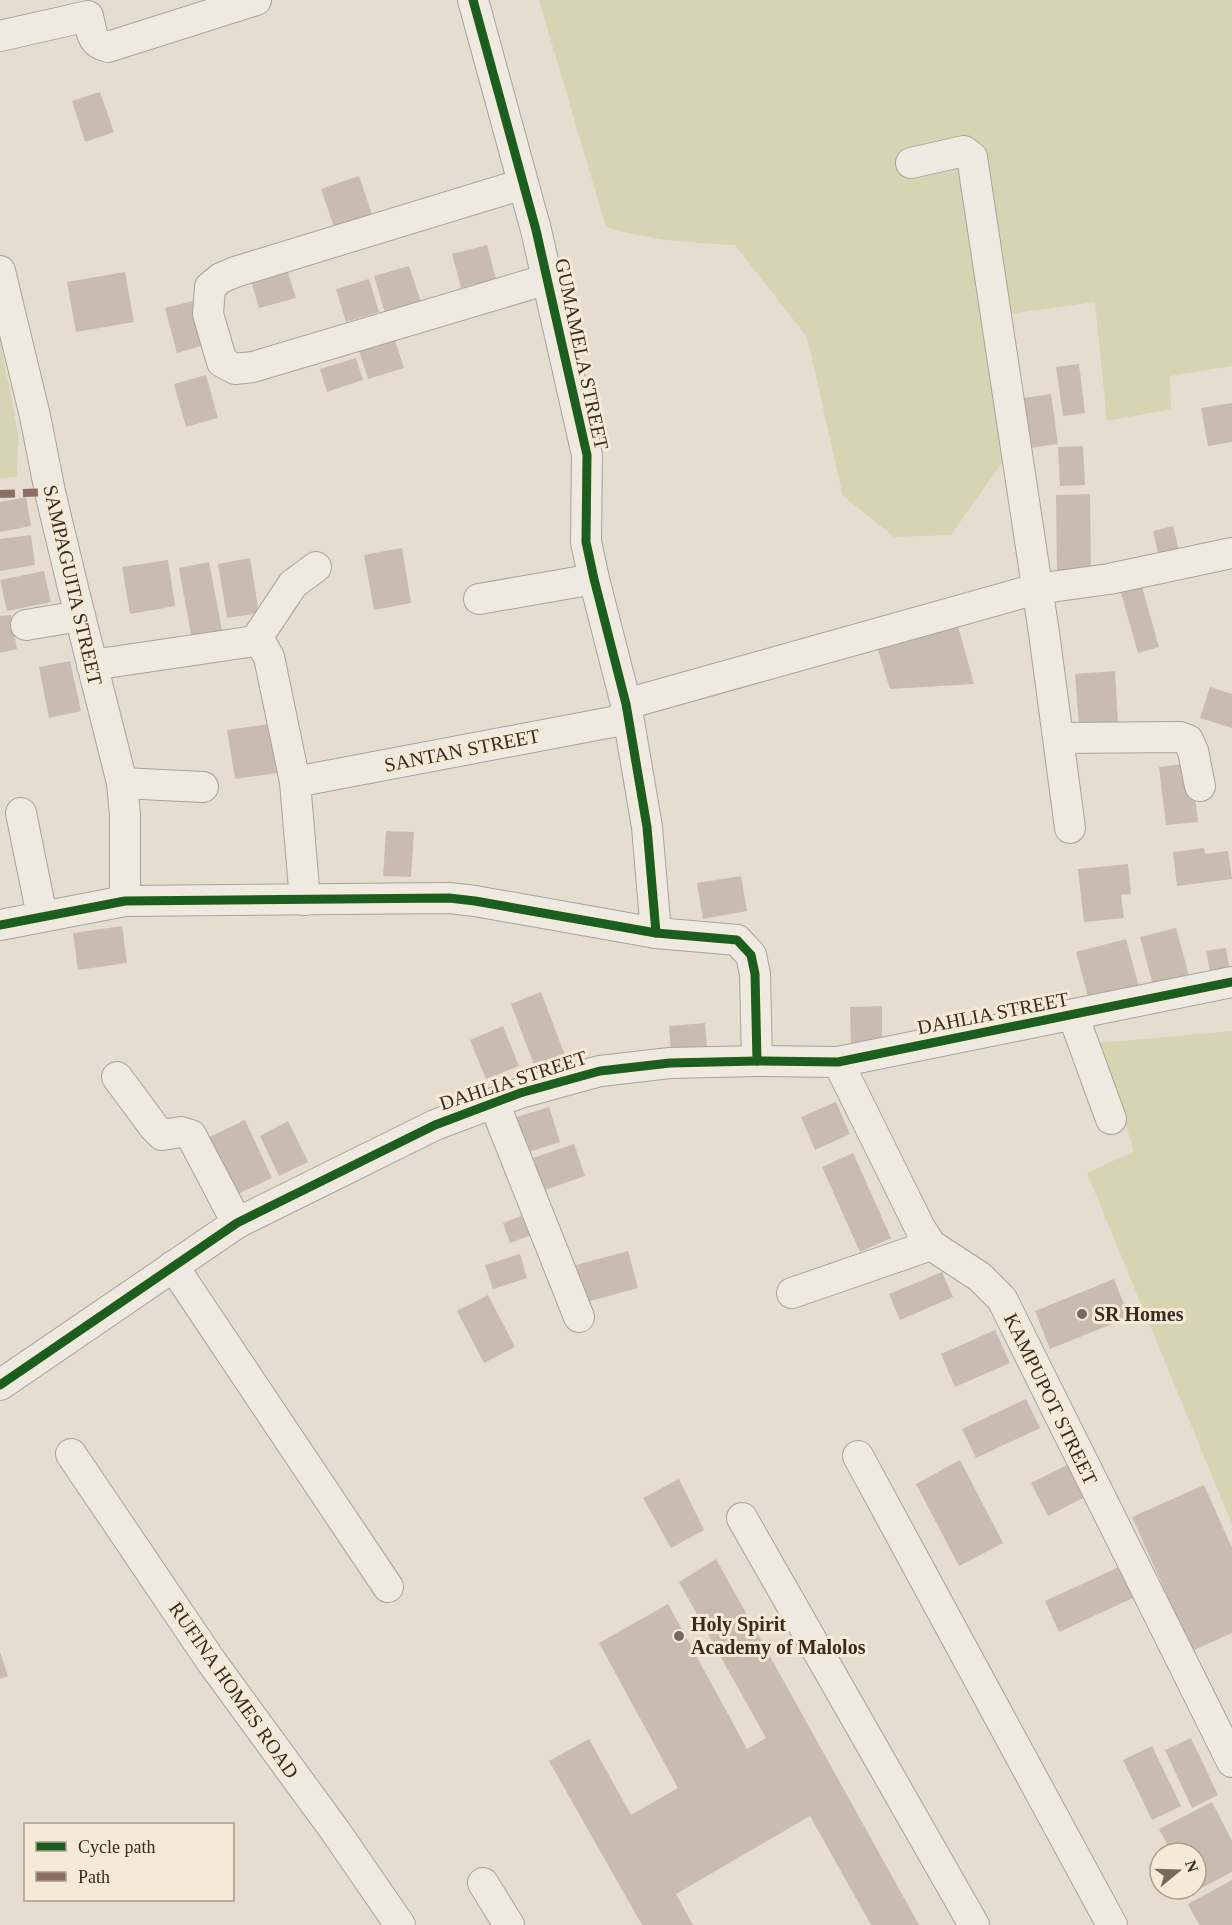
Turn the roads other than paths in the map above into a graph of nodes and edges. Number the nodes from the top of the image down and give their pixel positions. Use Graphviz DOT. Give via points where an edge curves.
graph roads {
  1 [pos="256,0"];
  2 [pos="472,0"];
  3 [pos="88,8"];
  4 [pos="0,36"];
  5 [pos="911,163"];
  6 [pos="523,184"];
  7 [pos="0,271"];
  8 [pos="548,279"];
  9 [pos="1232,553"];
  10 [pos="316,567"];
  11 [pos="594,579"];
  12 [pos="1036,589"];
  13 [pos="479,599"];
  14 [pos="80,616"];
  15 [pos="26,625"];
  16 [pos="255,641"];
  17 [pos="92,665"];
  18 [pos="627,712"];
  19 [pos="1059,738"];
  20 [pos="295,782"];
  21 [pos="122,783"];
  22 [pos="1200,786"];
  23 [pos="203,787"];
  24 [pos="21,813"];
  25 [pos="1070,828"];
  26 [pos="305,900"];
  27 [pos="125,902"];
  28 [pos="42,916"];
  29 [pos="0,925"];
  30 [pos="656,933"];
  31 [pos="1232,982"];
  32 [pos="1073,1015"];
  33 [pos="757,1061"];
  34 [pos="838,1062"];
  35 [pos="117,1077"];
  36 [pos="494,1103"];
  37 [pos="1111,1119"];
  38 [pos="237,1224"];
  39 [pos="931,1245"];
  40 [pos="173,1266"];
  41 [pos="792,1293"];
  42 [pos="579,1317"];
  43 [pos="6,1381"];
  44 [pos="71,1454"];
  45 [pos="858,1456"];
  46 [pos="742,1518"];
  47 [pos="387,1587"];
  48 [pos="1232,1762"];
  49 [pos="483,1883"];
  50 [pos="400,1925"];
  51 [pos="509,1925"];
  52 [pos="974,1925"];
  53 [pos="1112,1925"];
  1 -- 3 [label="street" via="108,47 93,39"];
  2 -- 6 [label="street, GUMAMELA STREET"];
  3 -- 4 [label="street"];
  5 -- 12 [label="street" via="964,151 972,157"];
  6 -- 8 [label="street, GUMAMELA STREET"];
  6 -- 8 [label="street" via="235,272 210,287 208,315 222,362 235,369 253,367"];
  7 -- 14 [label="street, SAMPAGUITA STREET"];
  8 -- 11 [label="street, GUMAMELA STREET" via="586,455 586,542"];
  9 -- 12 [label="street, SANTAN STREET" via="1119,577"];
  10 -- 16 [label="street" via="293,584"];
  11 -- 13 [label="street"];
  11 -- 18 [label="street, GUMAMELA STREET"];
  12 -- 18 [label="street, SANTAN STREET"];
  12 -- 19 [label="street"];
  14 -- 15 [label="street"];
  14 -- 17 [label="street, SAMPAGUITA STREET"];
  16 -- 17 [label="street"];
  16 -- 20 [label="street" via="269,657"];
  17 -- 21 [label="street, SAMPAGUITA STREET"];
  18 -- 20 [label="street, SANTAN STREET"];
  18 -- 30 [label="street, GUMAMELA STREET" via="647,826"];
  19 -- 22 [label="street" via="1180,736 1188,740 1193,751"];
  19 -- 25 [label="street"];
  20 -- 26 [label="street"];
  21 -- 23 [label="street"];
  21 -- 27 [label="street, SAMPAGUITA STREET"];
  24 -- 28 [label="street"];
  26 -- 27 [label="street"];
  26 -- 30 [label="street" via="449,898"];
  27 -- 28 [label="street"];
  28 -- 29 [label="street"];
  30 -- 33 [label="street" via="737,940 751,955"];
  31 -- 32 [label="street, DAHLIA STREET"];
  32 -- 34 [label="street, DAHLIA STREET"];
  32 -- 37 [label="street"];
  33 -- 34 [label="street, DAHLIA STREET"];
  33 -- 36 [label="street, DAHLIA STREET" via="670,1063 600,1071"];
  34 -- 39 [label="street, KAMPUPOT STREET"];
  35 -- 38 [label="street" via="162,1135 191,1135"];
  36 -- 38 [label="street, DAHLIA STREET" via="435,1125"];
  36 -- 42 [label="street"];
  38 -- 40 [label="street, DAHLIA STREET"];
  39 -- 41 [label="street"];
  39 -- 48 [label="street, KAMPUPOT STREET" via="980,1277 1002,1299"];
  40 -- 43 [label="street, DAHLIA STREET"];
  40 -- 47 [label="street"];
  44 -- 50 [label="street, RUFINA HOMES ROAD" via="211,1661"];
  45 -- 53 [label="street"];
  46 -- 52 [label="street"];
  49 -- 51 [label="street"];
}
